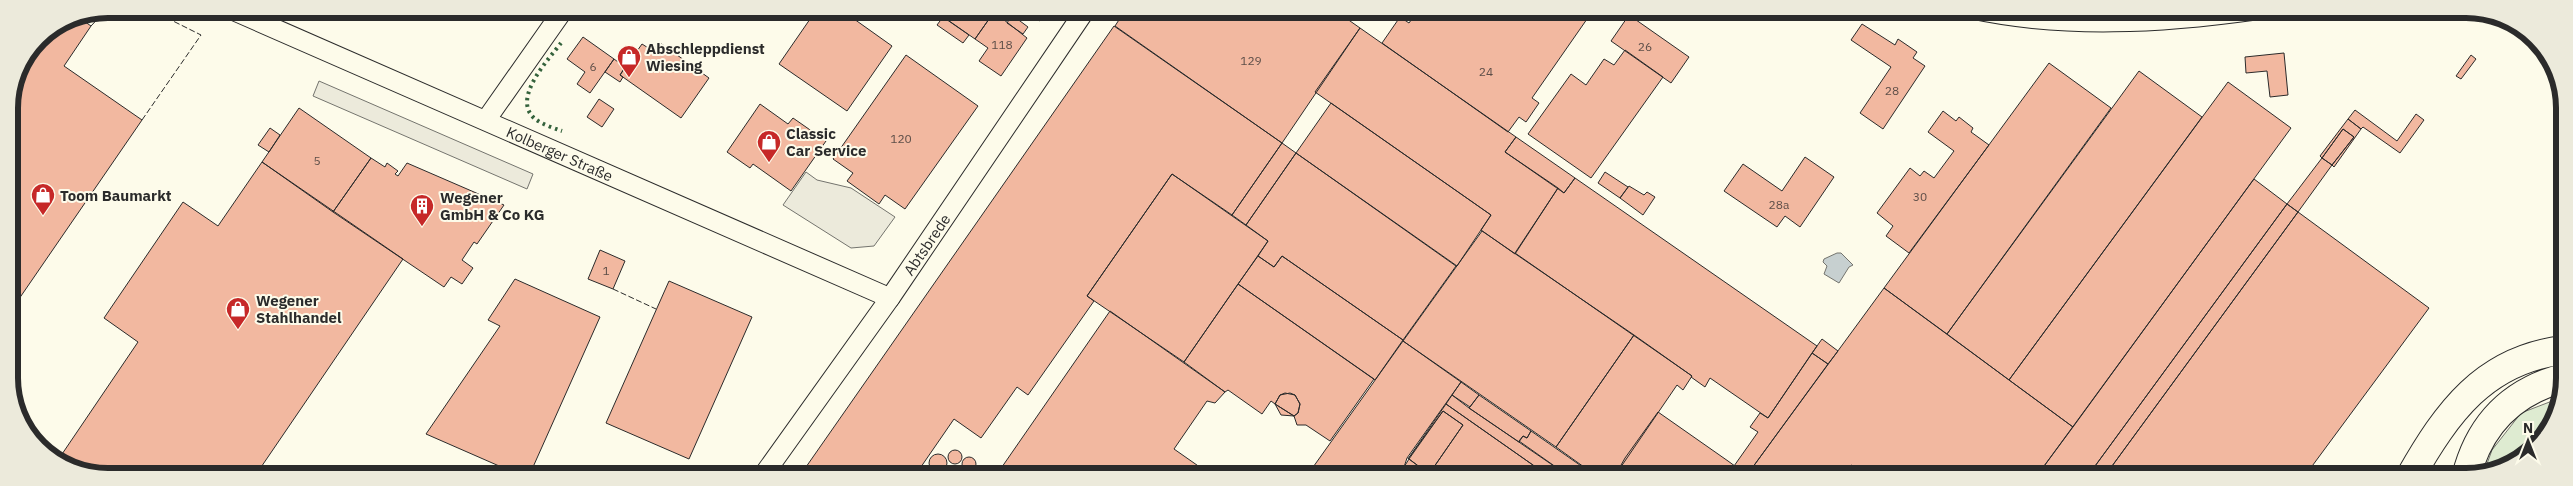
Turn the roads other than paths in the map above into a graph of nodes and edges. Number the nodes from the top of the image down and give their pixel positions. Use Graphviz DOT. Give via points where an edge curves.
graph roads {
  1 [pos="251,18"];
  2 [pos="558,18"];
  3 [pos="1080,18"];
  4 [pos="2031,18"];
  5 [pos="2178,18"];
  6 [pos="486,120"];
  7 [pos="890,298"];
  8 [pos="2556,351"];
  9 [pos="2556,380"];
  10 [pos="768,468"];
  11 [pos="2415,468"];
  12 [pos="2468,468"];
  1 -- 6 [label="street, Kolberger Straße"];
  2 -- 6 [label="street"];
  3 -- 7 [label="street, Abtsbrede"];
  4 -- 5 [label="street" via="2124,22"];
  6 -- 7 [label="street, Kolberger Straße"];
  7 -- 10 [label="street, Abtsbrede"];
  8 -- 11 [label="highway" via="2520,359 2498,370 2478,386 2431,440"];
  9 -- 12 [label="highway" via="2514,400 2486,426"];
}
